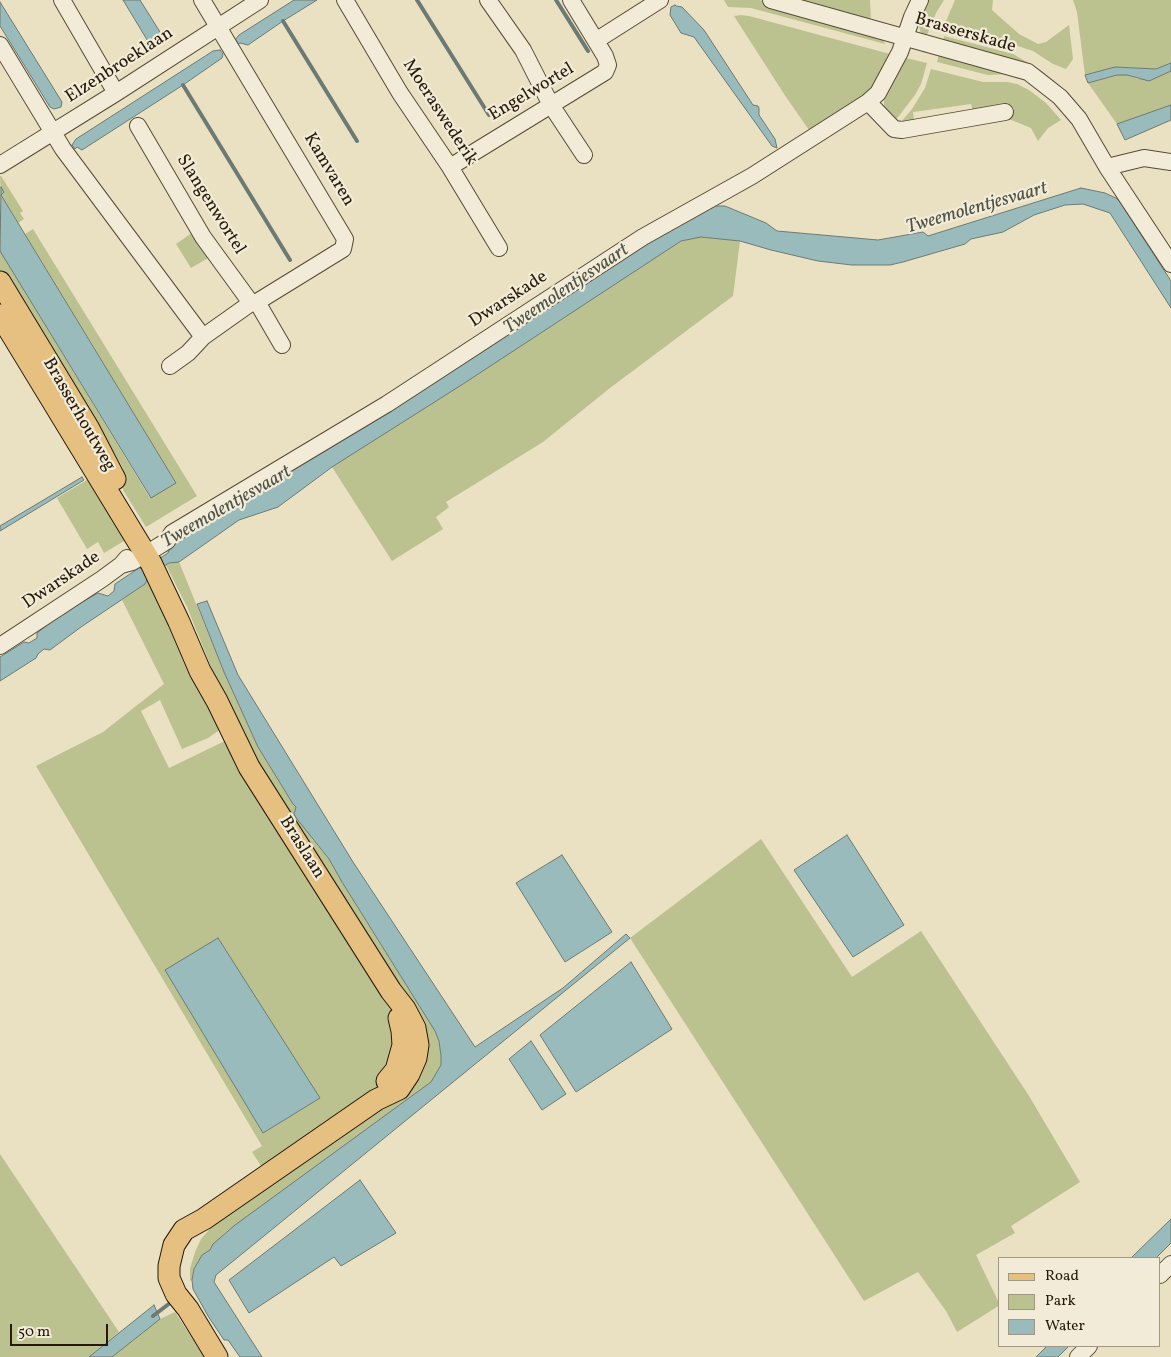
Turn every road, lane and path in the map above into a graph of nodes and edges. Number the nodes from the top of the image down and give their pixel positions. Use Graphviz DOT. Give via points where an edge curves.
graph roads {
  1 [pos="62,0"];
  2 [pos="202,0"];
  3 [pos="260,0"];
  4 [pos="345,0"];
  5 [pos="488,0"];
  6 [pos="571,0"];
  7 [pos="660,0"];
  8 [pos="771,0"];
  9 [pos="920,0"];
  10 [pos="218,26"];
  11 [pos="597,40"];
  12 [pos="0,45"];
  13 [pos="903,45"];
  14 [pos="116,93"];
  15 [pos="868,102"];
  16 [pos="551,105"];
  17 [pos="1005,112"];
  18 [pos="138,126"];
  19 [pos="52,132"];
  20 [pos="584,155"];
  21 [pos="1171,162"];
  22 [pos="0,165"];
  23 [pos="450,167"];
  24 [pos="1107,167"];
  25 [pos="499,248"];
  26 [pos="1171,264"];
  27 [pos="0,282"];
  28 [pos="254,302"];
  29 [pos="0,315"];
  30 [pos="202,337"];
  31 [pos="282,345"];
  32 [pos="170,366"];
  33 [pos="153,557"];
  34 [pos="0,646"];
  35 [pos="1171,1264"];
  36 [pos="1161,1275"];
  37 [pos="1088,1347"];
  38 [pos="217,1357"];
  39 [pos="1078,1357"];
  1 -- 14 [label="street"];
  2 -- 10 [label="street"];
  3 -- 10 [label="street, Elzenbroeklaan"];
  4 -- 23 [label="street, Moeraswederik" via="400,93"];
  5 -- 16 [label="street" via="523,50"];
  6 -- 11 [label="street, Engelwortel"];
  7 -- 11 [label="street"];
  8 -- 13 [label="street, Brasserskade"];
  9 -- 13 [label="street, Dwarskade"];
  10 -- 14 [label="street, Elzenbroeklaan"];
  10 -- 28 [label="street, Kamvaren" via="345,239 344,249"];
  11 -- 16 [label="street, Engelwortel" via="608,64 605,72"];
  12 -- 19 [label="street"];
  13 -- 15 [label="street, Dwarskade" via="878,93"];
  13 -- 24 [label="street, Brasserskade" via="1028,72 1050,88 1079,119"];
  14 -- 19 [label="street, Elzenbroeklaan"];
  15 -- 17 [label="street" via="894,129 902,130"];
  15 -- 33 [label="street, Dwarskade" via="752,176 643,237 392,400 172,533"];
  16 -- 20 [label="street"];
  16 -- 23 [label="street, Engelwortel"];
  18 -- 28 [label="street, Slangenwortel" via="203,237"];
  19 -- 22 [label="street, Elzenbroeklaan"];
  19 -- 30 [label="street"];
  21 -- 24 [label="street" via="1144,158"];
  23 -- 25 [label="street, Moeraswederik"];
  24 -- 26 [label="street, Brasserskade"];
  27 -- 33 [label="main road, Brasserhoutweg" via="89,429"];
  28 -- 30 [label="street, Kamvaren"];
  28 -- 31 [label="street"];
  29 -- 33 [label="main road, Brasserhoutweg"];
  30 -- 32 [label="street, Kamvaren"];
  33 -- 34 [label="street, Dwarskade" via="129,555 122,565"];
  33 -- 38 [label="main road, Braslaan" via="188,617 208,666 217,701 249,767 391,991 402,1032 403,1045 396,1070 376,1100 204,1219 190,1245 182,1276 188,1309"];
  35 -- 36 [label="street"];
  37 -- 39 [label="street"];
}
